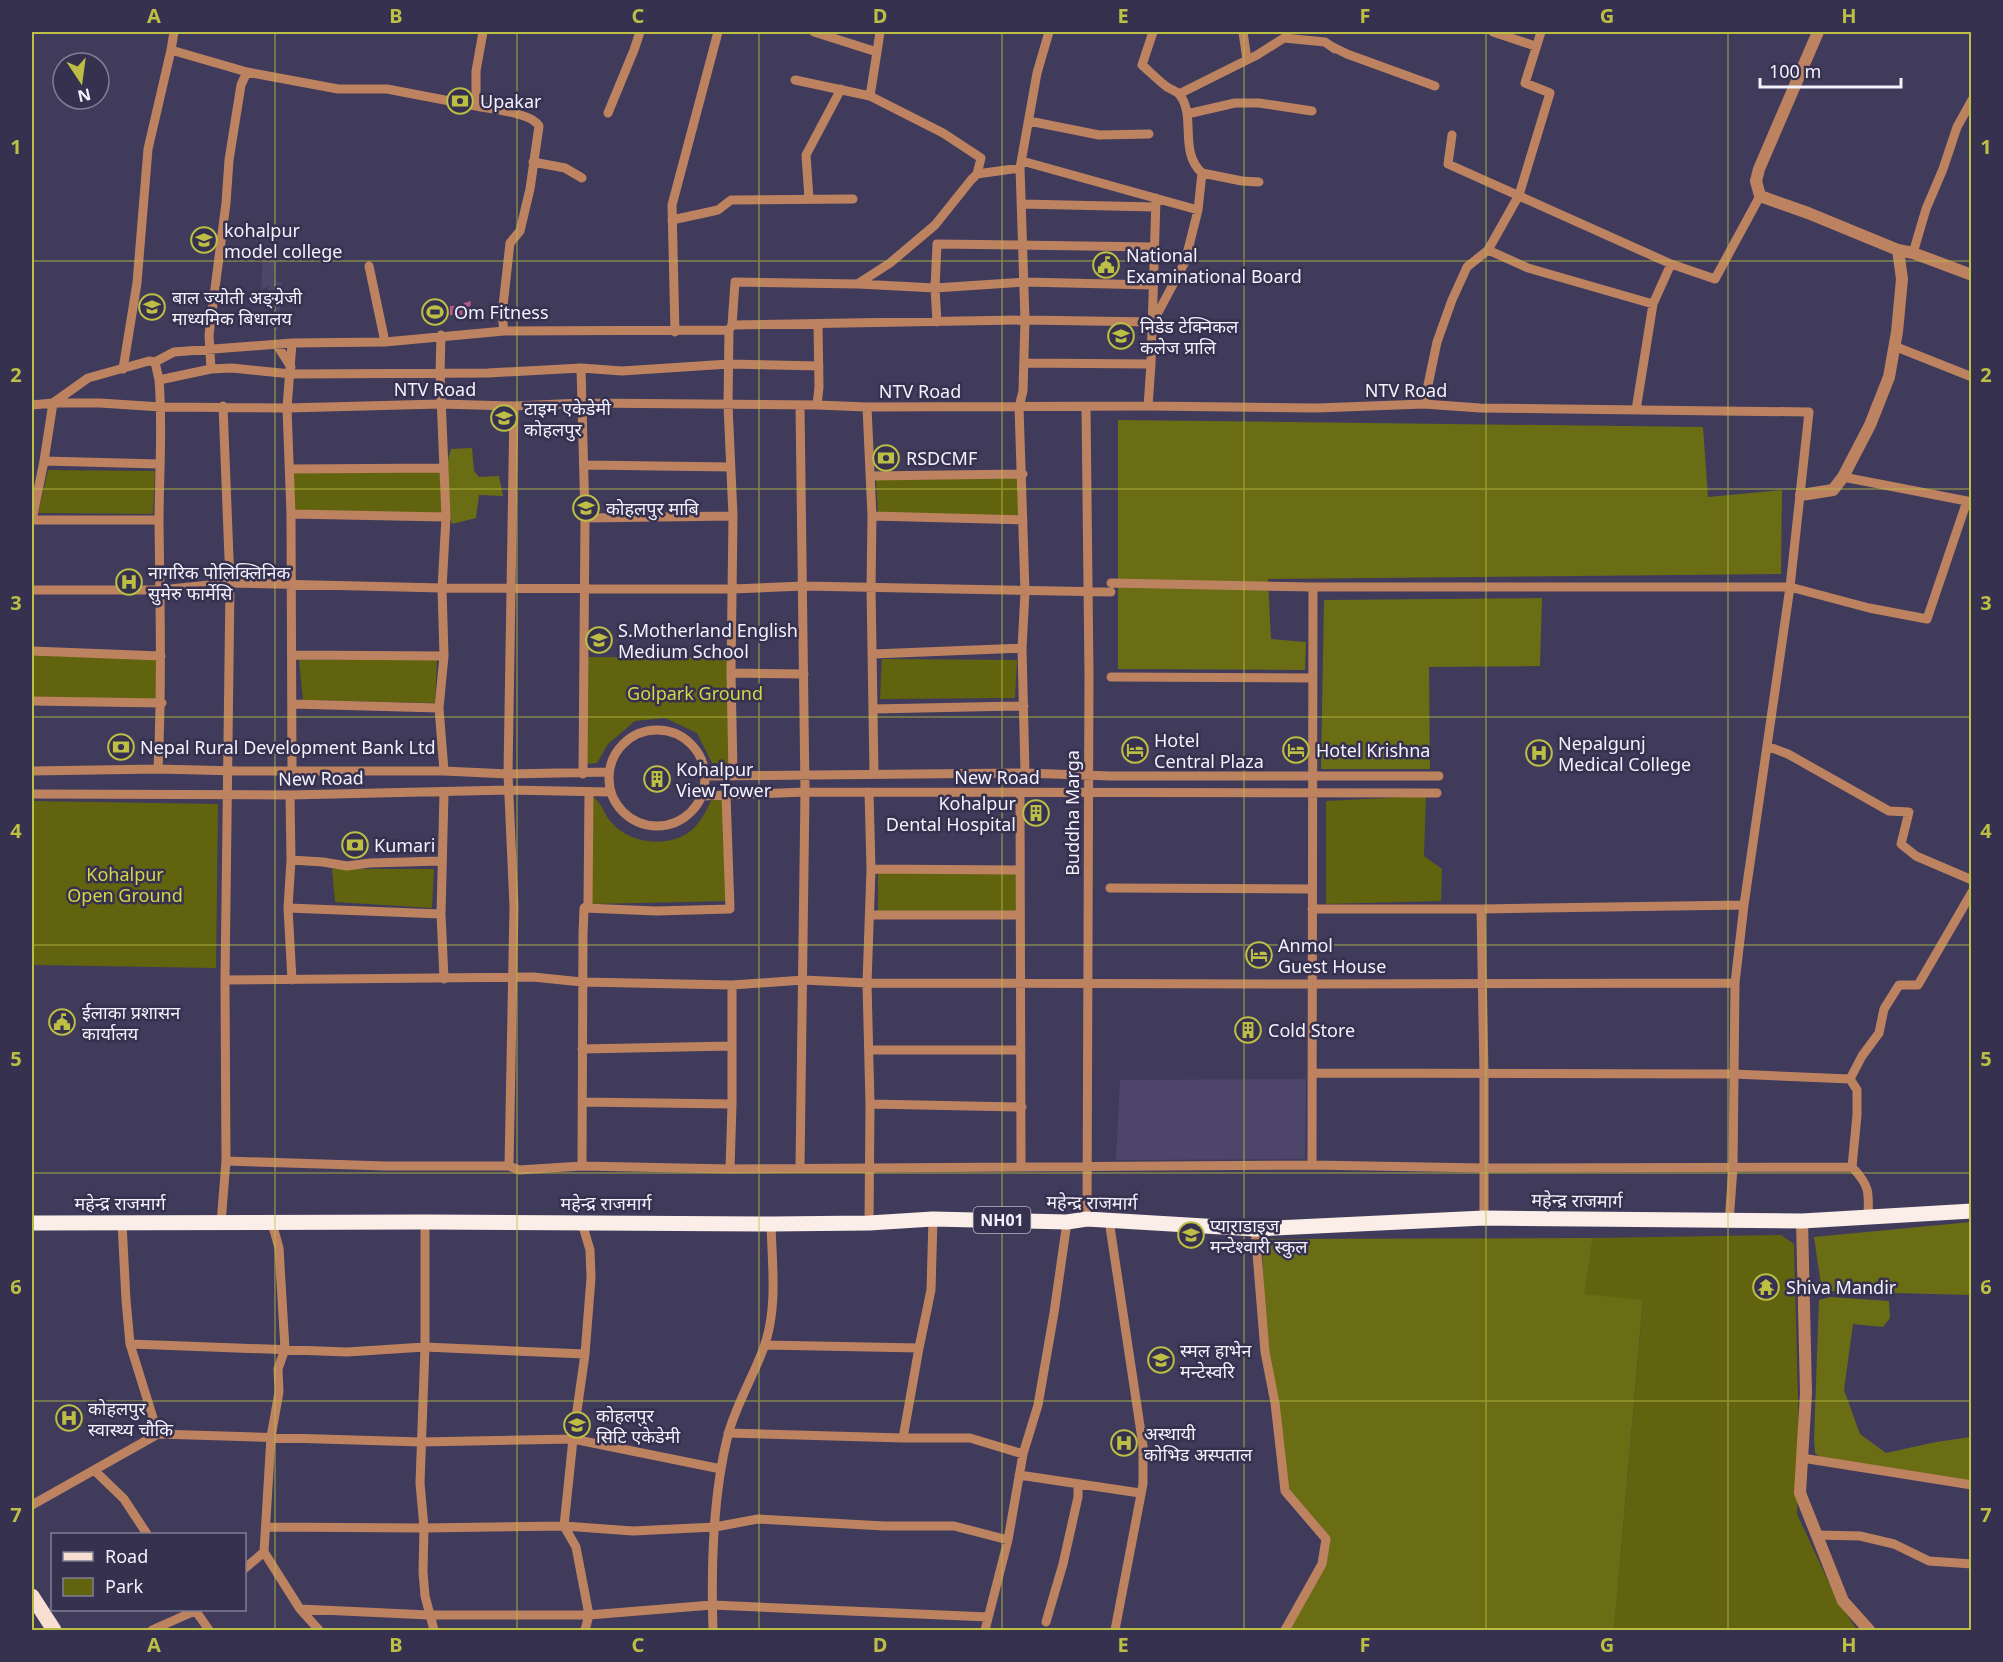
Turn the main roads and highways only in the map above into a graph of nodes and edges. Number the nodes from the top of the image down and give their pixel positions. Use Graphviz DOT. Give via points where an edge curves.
graph roads {
  1 [pos="1971,1212"];
  2 [pos="32,1222"];
  3 [pos="32,1596"];
  4 [pos="54,1630"];
  1 -- 2 [label="highway, महेन्द्र राजमार्ग / NH01" via="1729,1222 1484,1218 1255,1229 1087,1219 771,1224"];
  3 -- 4 [label="main road"];
}
